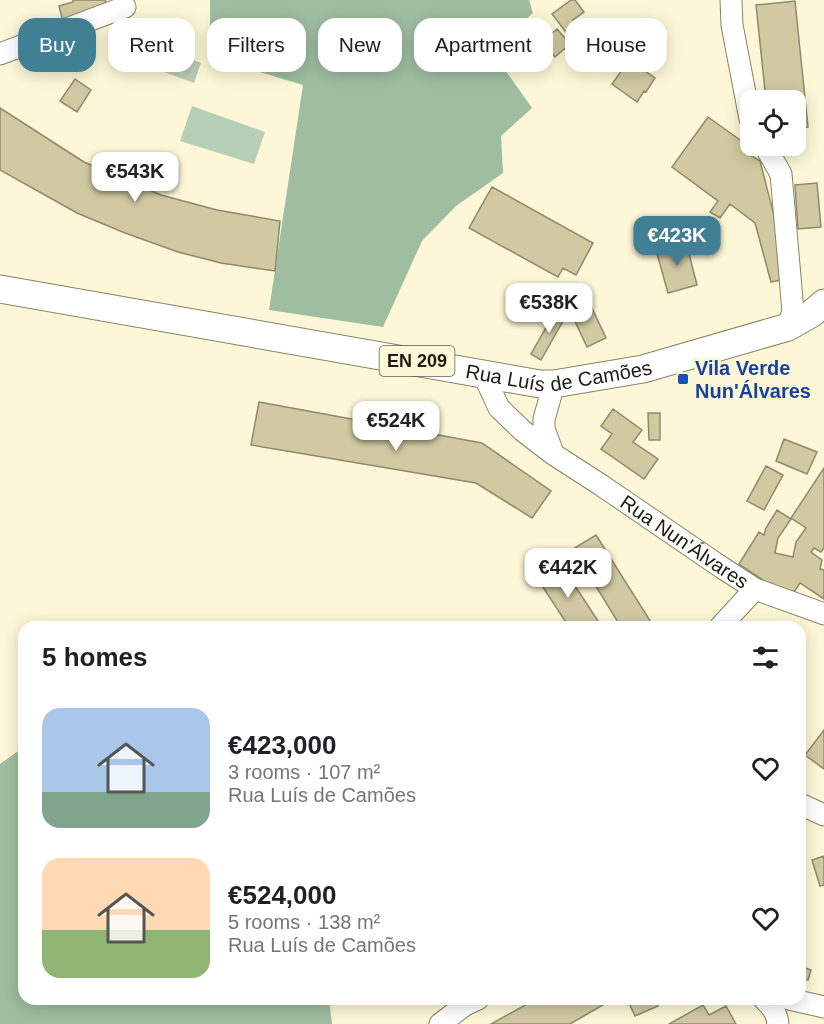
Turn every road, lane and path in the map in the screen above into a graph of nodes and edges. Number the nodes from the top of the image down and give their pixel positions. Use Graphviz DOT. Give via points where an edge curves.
graph roads {
  1 [pos="731,0"];
  2 [pos="125,8"];
  3 [pos="0,54"];
  4 [pos="744,90"];
  5 [pos="771,156"];
  6 [pos="0,289"];
  7 [pos="824,303"];
  8 [pos="788,327"];
  9 [pos="489,374"];
  10 [pos="554,384"];
  11 [pos="553,454"];
  12 [pos="755,589"];
  13 [pos="824,614"];
  14 [pos="726,621"];
  15 [pos="806,807"];
  16 [pos="824,815"];
  17 [pos="806,1003"];
  18 [pos="465,1005"];
  19 [pos="771,1005"];
  20 [pos="824,1007"];
  21 [pos="440,1024"];
  22 [pos="778,1024"];
  1 -- 4 [label="street"];
  2 -- 3 [label="street"];
  5 -- 8 [label="street" via="781,174 793,311"];
  6 -- 9 [label="main road, Rua Luís de Camões / EN 209"];
  7 -- 8 [label="main road, Rua Luís de Camões / EN 209"];
  8 -- 10 [label="main road, Rua Luís de Camões / EN 209" via="643,369"];
  9 -- 10 [label="main road, Rua Luís de Camões / EN 209"];
  9 -- 11 [label="street, Rua Nun'Álvares" via="488,382 499,408"];
  10 -- 11 [label="street" via="544,419"];
  11 -- 12 [label="street, Rua Nun'Álvares"];
  12 -- 13 [label="street, Rua Nun'Álvares"];
  12 -- 14 [label="street"];
  15 -- 16 [label="street"];
  17 -- 20 [label="street"];
  18 -- 21 [label="street"];
  19 -- 22 [label="street"];
}
